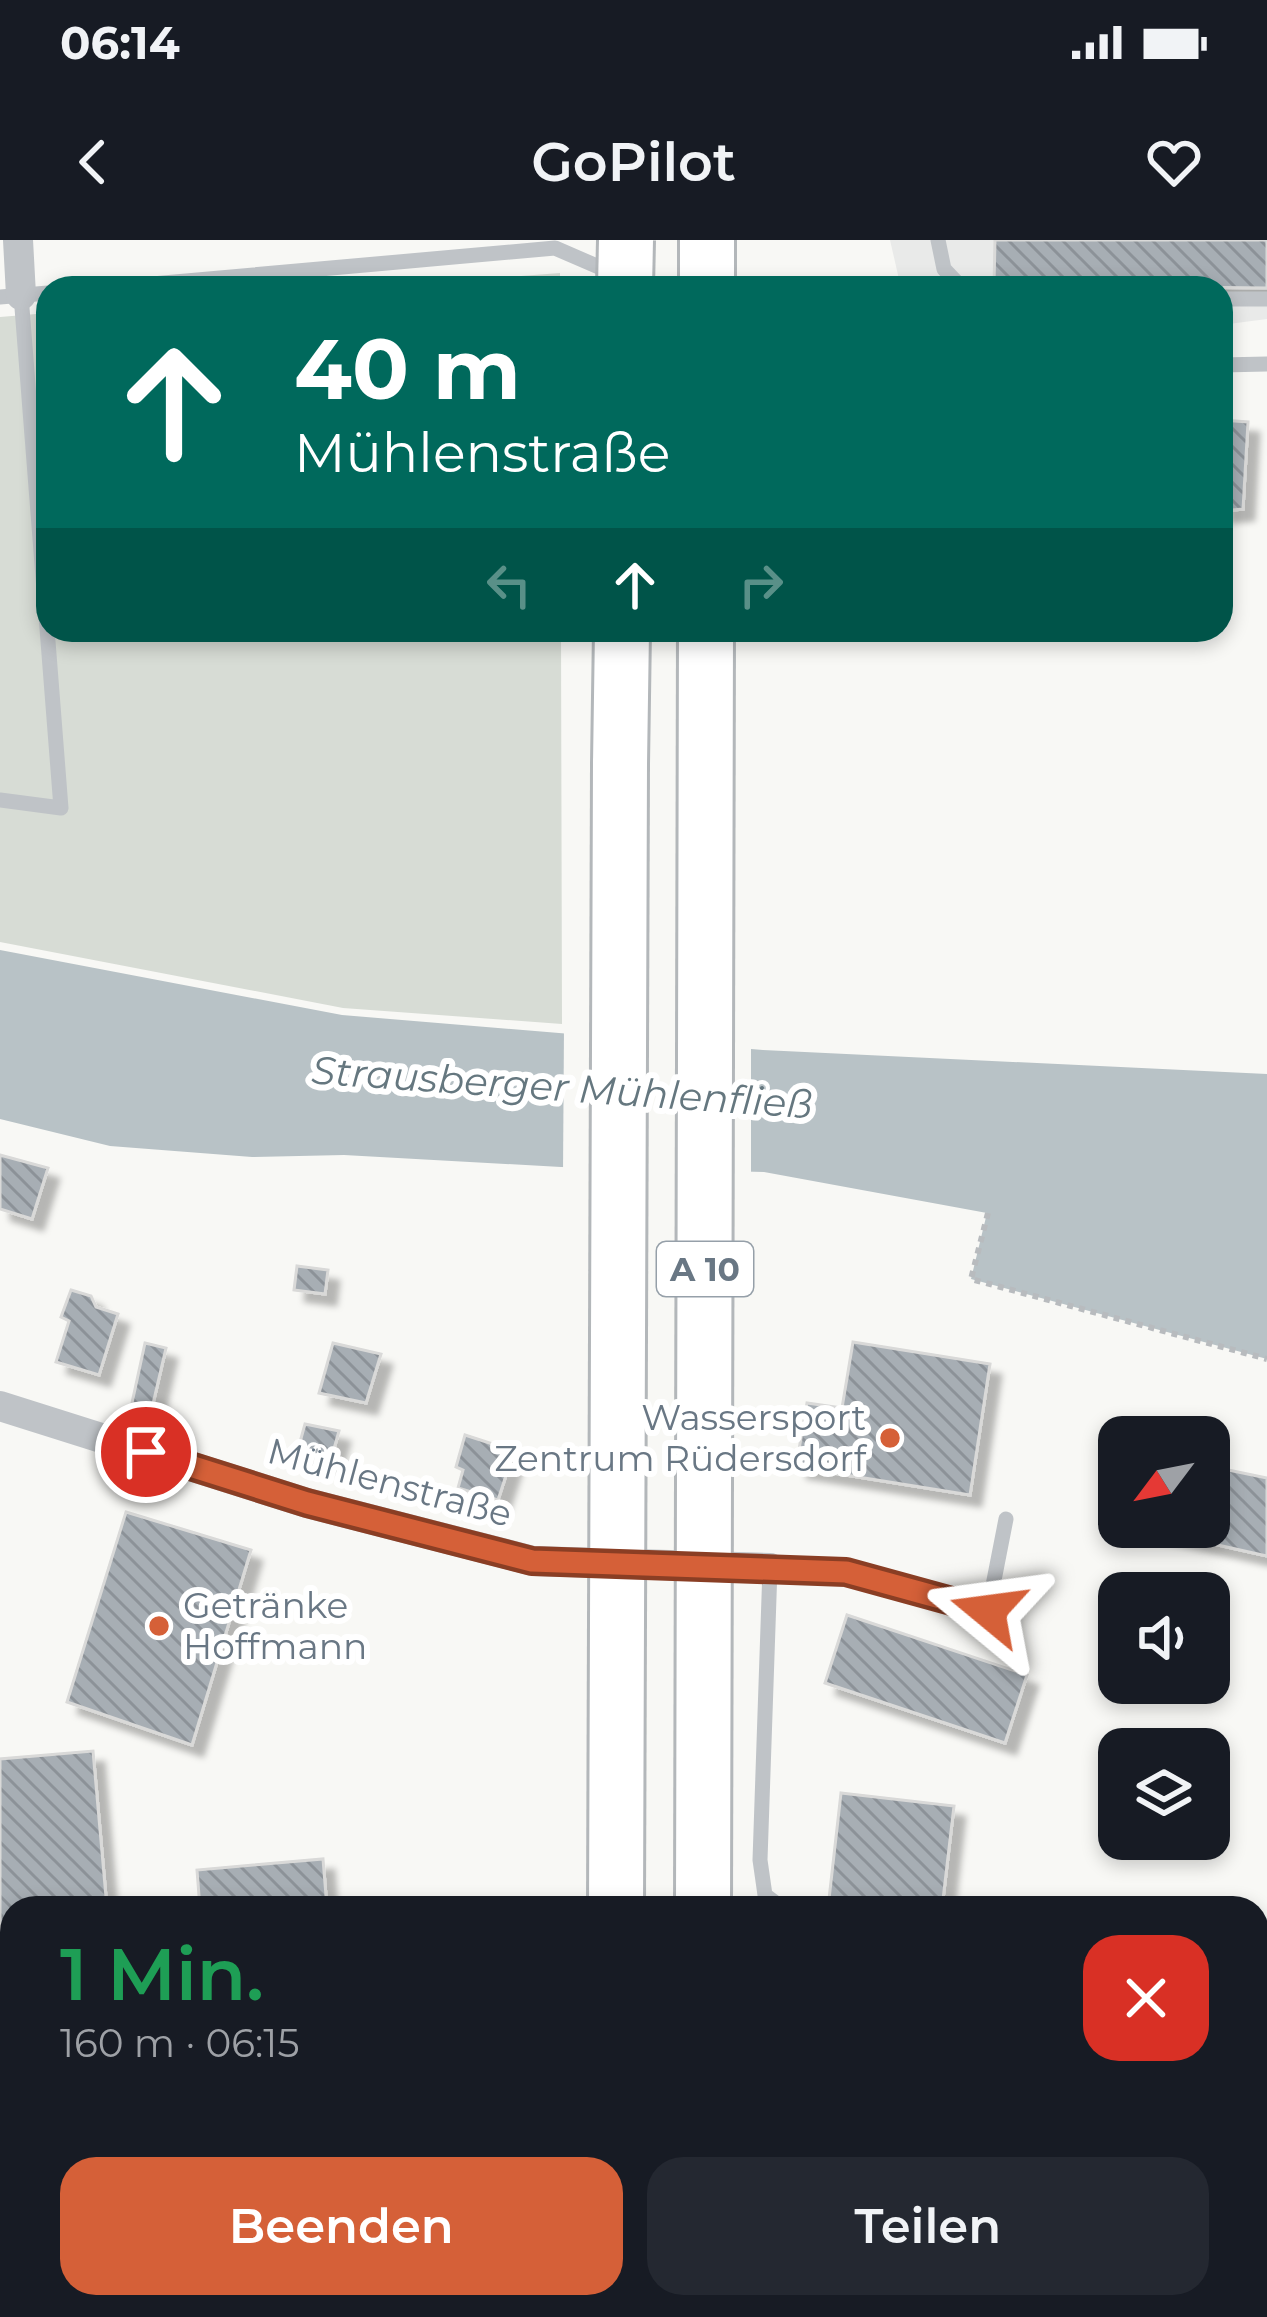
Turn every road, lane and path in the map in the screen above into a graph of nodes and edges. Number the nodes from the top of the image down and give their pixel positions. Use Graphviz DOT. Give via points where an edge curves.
graph roads {
  1 [pos="18,240"];
  2 [pos="626,240"];
  3 [pos="707,240"];
  4 [pos="938,240"];
  5 [pos="241,276"];
  6 [pos="620,276"];
  7 [pos="625,276"];
  8 [pos="707,276"];
  9 [pos="951,276"];
  10 [pos="23,295"];
  11 [pos="1267,298"];
  12 [pos="1233,299"];
  13 [pos="1267,364"];
  14 [pos="1233,365"];
  15 [pos="36,470"];
  16 [pos="49,642"];
  17 [pos="622,642"];
  18 [pos="706,642"];
  19 [pos="0,800"];
  20 [pos="988,1213"];
  21 [pos="1267,1359"];
  22 [pos="0,1406"];
  23 [pos="1006,1519"];
  24 [pos="770,1568"];
  25 [pos="616,1896"];
  26 [pos="703,1896"];
  27 [pos="766,1896"];
  1 -- 10 [label="street"];
  2 -- 7 [label="highway, bridge"];
  3 -- 8 [label="highway"];
  4 -- 9 [label="lane"];
  5 -- 6 [label="lane" via="555,248"];
  10 -- 15 [label="lane"];
  11 -- 12 [label="lane"];
  13 -- 14 [label="lane"];
  16 -- 19 [label="lane" via="61,808"];
  17 -- 25 [label="highway, A 10, bridge"];
  18 -- 26 [label="highway, A 10, bridge"];
  20 -- 21 [label="path" via="971,1279"];
  22 -- 24 [label="street, Mühlenstraße" via="307,1503 532,1561"];
  23 -- 24 [label="lane" via="988,1611 846,1572"];
  24 -- 27 [label="lane" via="760,1860"];
}
